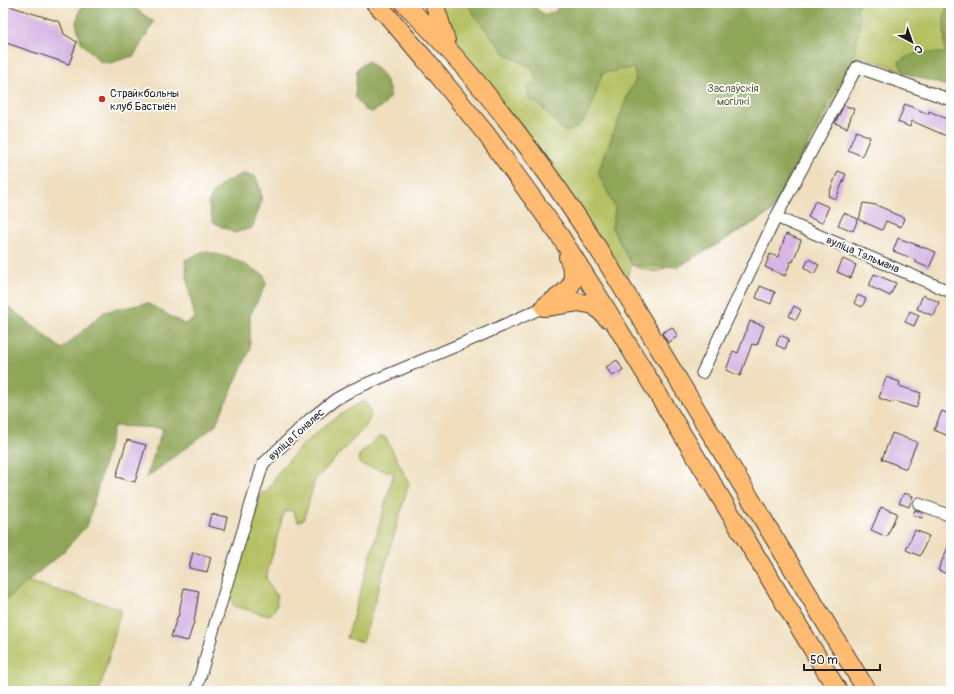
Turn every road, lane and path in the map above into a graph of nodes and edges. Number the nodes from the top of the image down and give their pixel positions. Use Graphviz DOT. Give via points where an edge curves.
graph roads {
  1 [pos="375,3"];
  2 [pos="404,3"];
  3 [pos="434,3"];
  4 [pos="451,53"];
  5 [pos="951,100"];
  6 [pos="776,217"];
  7 [pos="560,236"];
  8 [pos="951,292"];
  9 [pos="544,307"];
  10 [pos="618,328"];
  11 [pos="702,373"];
  12 [pos="919,504"];
  13 [pos="951,516"];
  14 [pos="196,691"];
  15 [pos="838,691"];
  16 [pos="867,691"];
  1 -- 7 [label="highway" via="486,134"];
  2 -- 4 [label="highway"];
  3 -- 4 [label="highway"];
  4 -- 16 [label="highway" via="534,155 575,212"];
  5 -- 6 [label="street" via="857,67"];
  6 -- 8 [label="street, вуліца Тэльмана"];
  6 -- 11 [label="street"];
  7 -- 9 [label="highway" via="573,269 574,281 569,289"];
  7 -- 10 [label="highway"];
  9 -- 10 [label="highway" via="578,302 594,305"];
  9 -- 14 [label="street, вуліца Гоналес" via="354,389 310,419 263,464"];
  10 -- 15 [label="highway"];
  12 -- 13 [label="street"];
}
